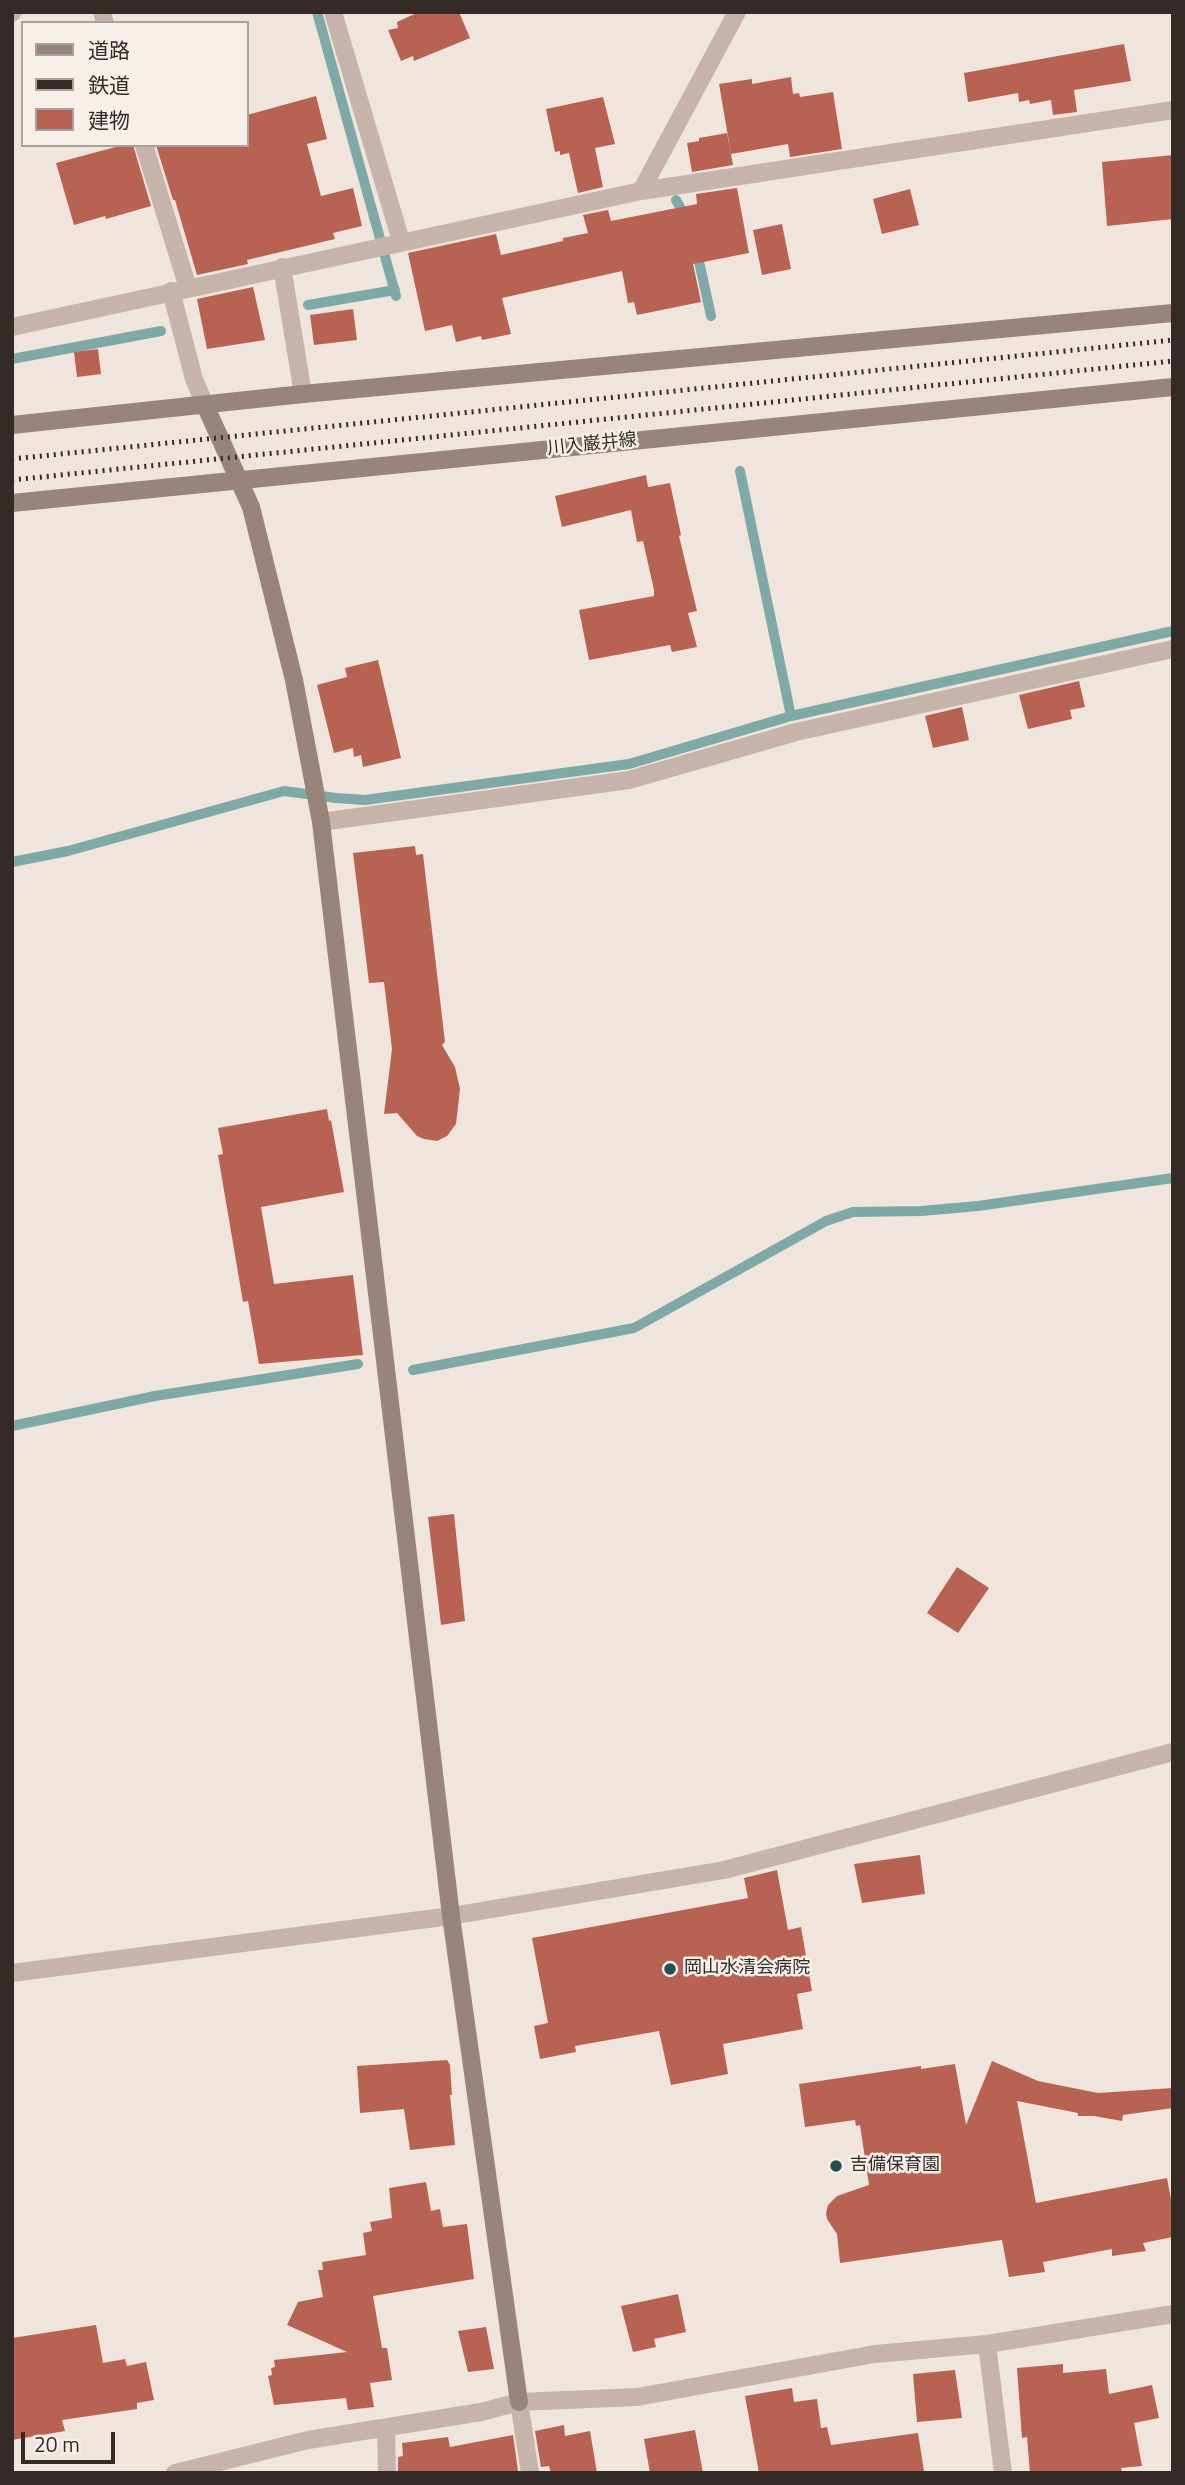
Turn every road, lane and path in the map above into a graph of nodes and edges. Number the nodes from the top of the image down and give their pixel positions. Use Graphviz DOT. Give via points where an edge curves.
graph roads {
  1 [pos="333,12"];
  2 [pos="737,12"];
  3 [pos="1173,110"];
  4 [pos="144,147"];
  5 [pos="641,191"];
  6 [pos="389,244"];
  7 [pos="282,267"];
  8 [pos="180,290"];
  9 [pos="1173,313"];
  10 [pos="12,327"];
  11 [pos="1173,387"];
  12 [pos="303,394"];
  13 [pos="205,405"];
  14 [pos="12,425"];
  15 [pos="239,480"];
  16 [pos="12,503"];
  17 [pos="1173,649"];
  18 [pos="320,816"];
  19 [pos="1173,1752"];
  20 [pos="451,1916"];
  21 [pos="12,1973"];
  22 [pos="1173,2314"];
  23 [pos="987,2344"];
  24 [pos="519,2402"];
  25 [pos="386,2428"];
  26 [pos="241,2465"];
  27 [pos="175,2473"];
  28 [pos="387,2473"];
  29 [pos="530,2473"];
  30 [pos="1003,2473"];
  1 -- 6 [label="street"];
  2 -- 5 [label="street"];
  3 -- 5 [label="street"];
  4 -- 8 [label="street"];
  5 -- 6 [label="street"];
  6 -- 7 [label="street"];
  7 -- 8 [label="street"];
  7 -- 12 [label="street"];
  8 -- 10 [label="street"];
  8 -- 13 [label="street" via="194,379"];
  9 -- 12 [label="main road"];
  11 -- 15 [label="main road, 川入巌井線"];
  12 -- 13 [label="main road"];
  13 -- 14 [label="main road"];
  13 -- 15 [label="main road"];
  15 -- 16 [label="main road, 川入巌井線"];
  15 -- 18 [label="main road" via="251,507 294,680"];
  17 -- 18 [label="street" via="796,732 629,780"];
  18 -- 20 [label="main road"];
  19 -- 20 [label="street" via="724,1870"];
  20 -- 21 [label="street"];
  20 -- 24 [label="main road"];
  22 -- 23 [label="street"];
  23 -- 24 [label="street" via="875,2354 638,2397"];
  23 -- 30 [label="street"];
  24 -- 25 [label="street"];
  24 -- 29 [label="street"];
  25 -- 26 [label="street" via="308,2440"];
  25 -- 28 [label="street"];
  26 -- 27 [label="street"];
}
